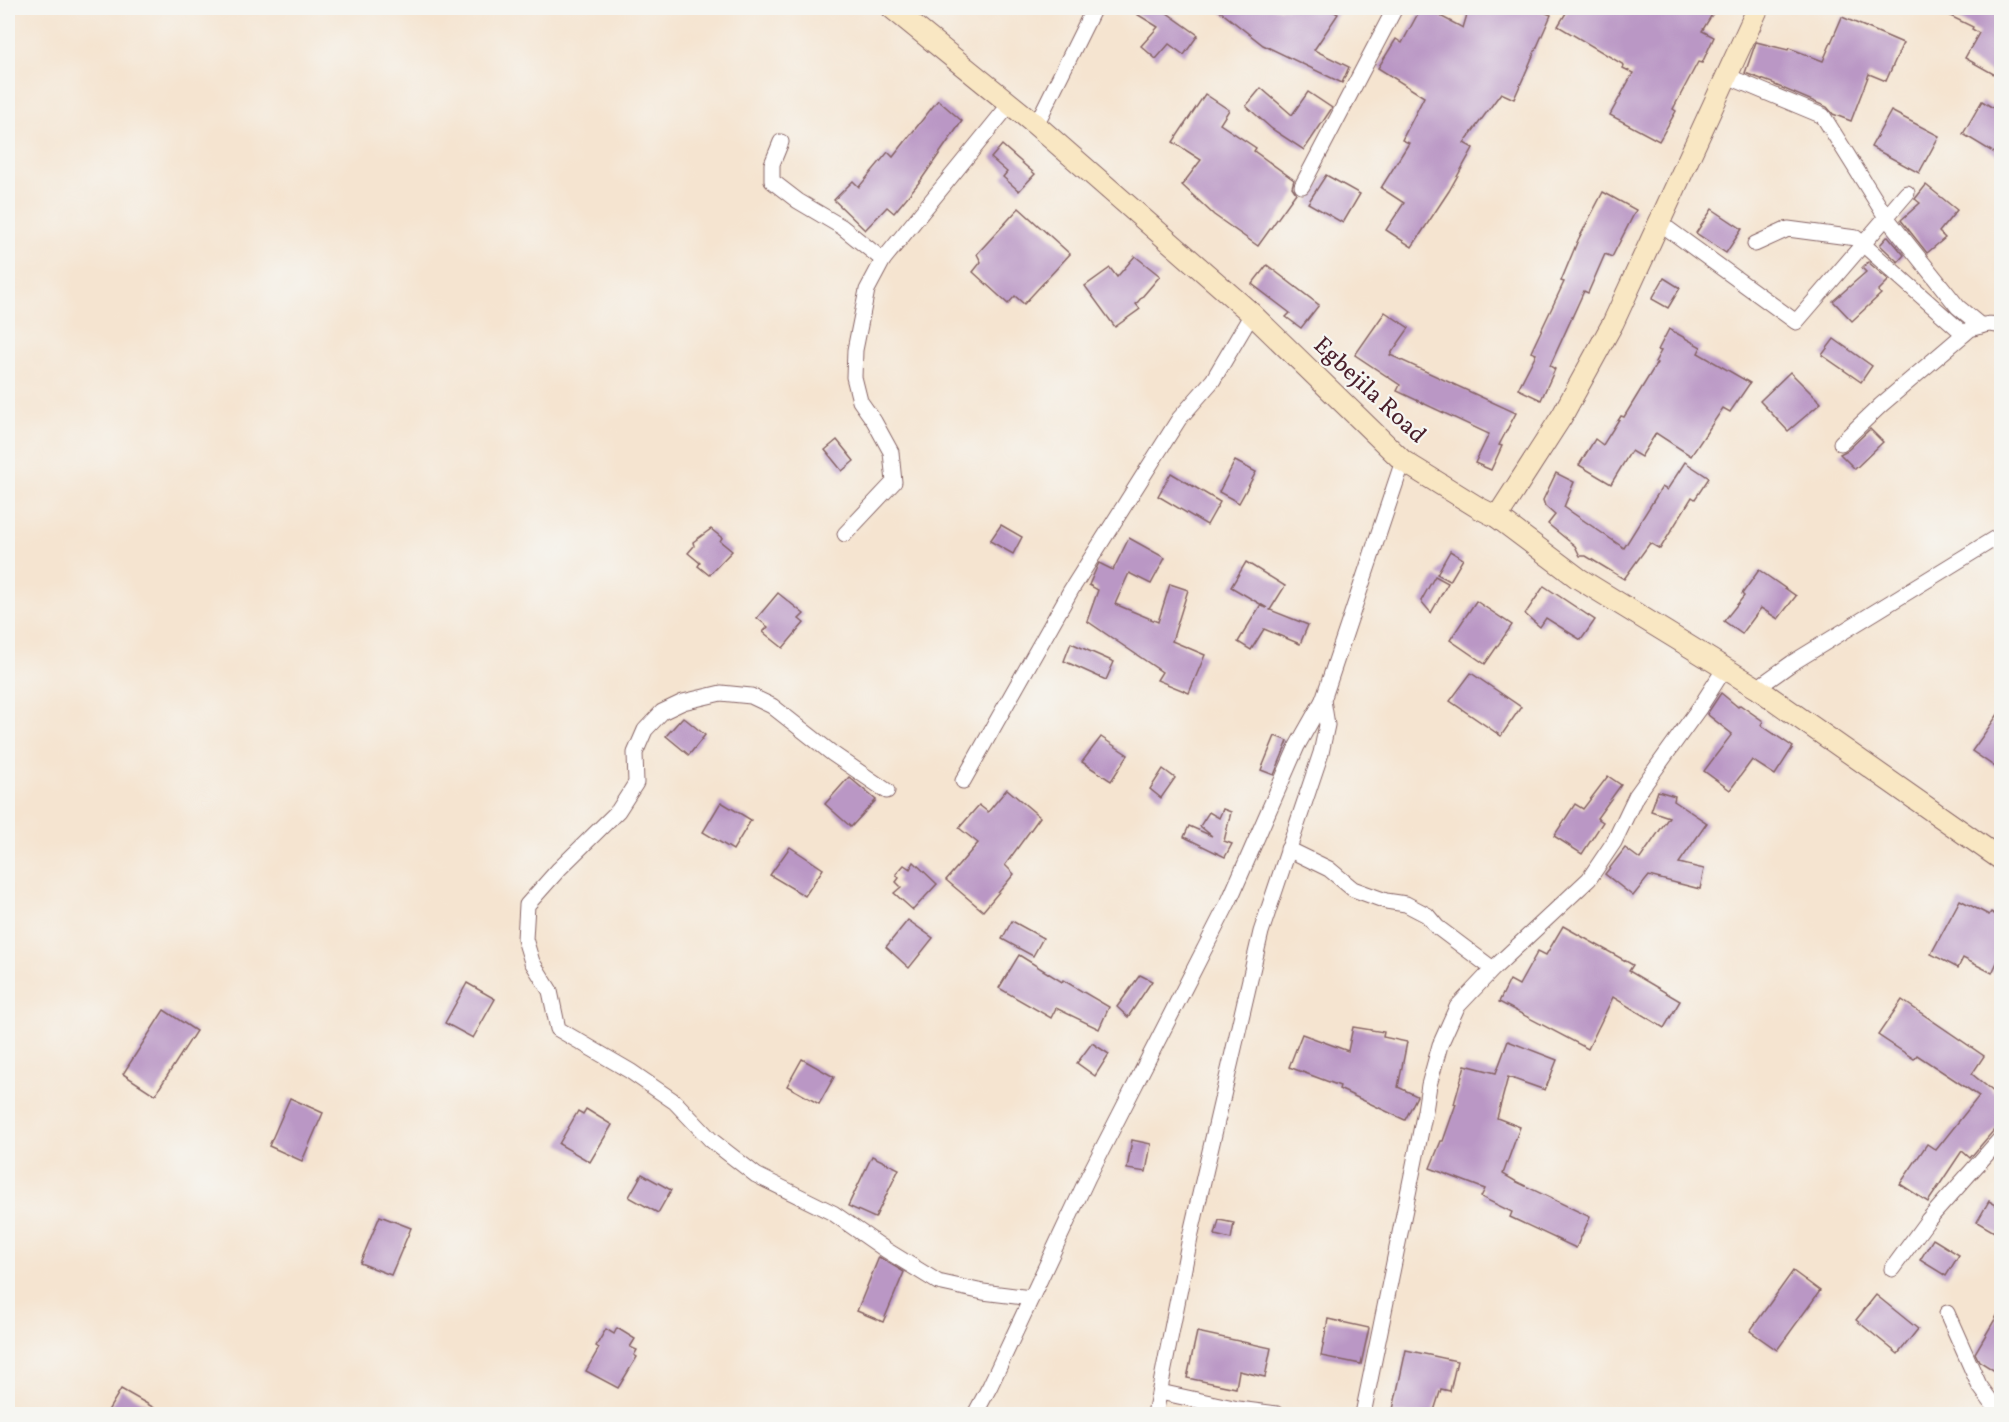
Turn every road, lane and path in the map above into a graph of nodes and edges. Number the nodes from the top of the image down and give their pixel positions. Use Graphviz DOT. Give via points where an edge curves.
graph roads {
  1 [pos="892,8"];
  2 [pos="1094,8"];
  3 [pos="1395,8"];
  4 [pos="1758,8"];
  5 [pos="1727,76"];
  6 [pos="1010,104"];
  7 [pos="1036,125"];
  8 [pos="781,142"];
  9 [pos="1302,186"];
  10 [pos="1907,193"];
  11 [pos="1887,218"];
  12 [pos="1660,223"];
  13 [pos="1755,244"];
  14 [pos="1863,245"];
  15 [pos="884,260"];
  16 [pos="1252,314"];
  17 [pos="1980,326"];
  18 [pos="2001,327"];
  19 [pos="1964,334"];
  20 [pos="1842,443"];
  21 [pos="1403,461"];
  22 [pos="1497,517"];
  23 [pos="845,534"];
  24 [pos="2001,534"];
  25 [pos="1725,668"];
  26 [pos="1757,688"];
  27 [pos="1323,700"];
  28 [pos="963,781"];
  29 [pos="887,791"];
  30 [pos="1288,849"];
  31 [pos="2001,860"];
  32 [pos="1493,969"];
  33 [pos="2001,1137"];
  34 [pos="1892,1269"];
  35 [pos="1031,1298"];
  36 [pos="1947,1313"];
  37 [pos="1160,1392"];
  38 [pos="975,1414"];
  39 [pos="1155,1414"];
  40 [pos="1277,1414"];
  41 [pos="1363,1414"];
  42 [pos="2000,1414"];
  1 -- 6 [label="street, Egbejila Road"];
  2 -- 7 [label="street"];
  3 -- 9 [label="street"];
  4 -- 5 [label="street"];
  5 -- 11 [label="street" via="1823,116"];
  5 -- 12 [label="street"];
  6 -- 7 [label="street, Egbejila Road"];
  6 -- 15 [label="street"];
  7 -- 16 [label="street, Egbejila Road"];
  8 -- 15 [label="street" via="772,164 772,181"];
  10 -- 11 [label="street"];
  11 -- 14 [label="street"];
  11 -- 17 [label="street" via="1958,307"];
  12 -- 14 [label="street" via="1796,322"];
  12 -- 22 [label="street" via="1590,368"];
  13 -- 14 [label="street" via="1788,229 1856,238"];
  14 -- 19 [label="street"];
  15 -- 23 [label="street" via="867,291 855,350 854,378 860,401 891,452 894,482"];
  16 -- 21 [label="street, Egbejila Road"];
  16 -- 28 [label="street" via="1213,381 1179,419 1083,570"];
  17 -- 18 [label="street"];
  17 -- 19 [label="street"];
  19 -- 20 [label="street"];
  21 -- 22 [label="street, Egbejila Road"];
  21 -- 27 [label="street"];
  22 -- 25 [label="street, Egbejila Road" via="1578,578"];
  24 -- 26 [label="street"];
  25 -- 26 [label="street, Egbejila Road"];
  25 -- 32 [label="street" via="1636,796 1614,842 1589,879"];
  26 -- 31 [label="street, Egbejila Road"];
  27 -- 30 [label="street" via="1327,726 1321,753"];
  27 -- 35 [label="street" via="1298,746 1230,899"];
  29 -- 35 [label="street" via="772,706 752,696 721,693 683,702 662,712 645,730 635,753 636,783 618,811 527,905 525,939 532,962 550,991 558,1029 675,1102 711,1140 756,1175 833,1213 938,1282"];
  30 -- 32 [label="street" via="1329,869 1353,889 1406,904 1427,915"];
  30 -- 37 [label="street" via="1261,932 1191,1233"];
  32 -- 41 [label="street" via="1457,1007 1440,1045"];
  33 -- 34 [label="street" via="1928,1220"];
  35 -- 38 [label="street"];
  36 -- 42 [label="street" via="1979,1385"];
  37 -- 39 [label="street"];
  37 -- 40 [label="street"];
}
